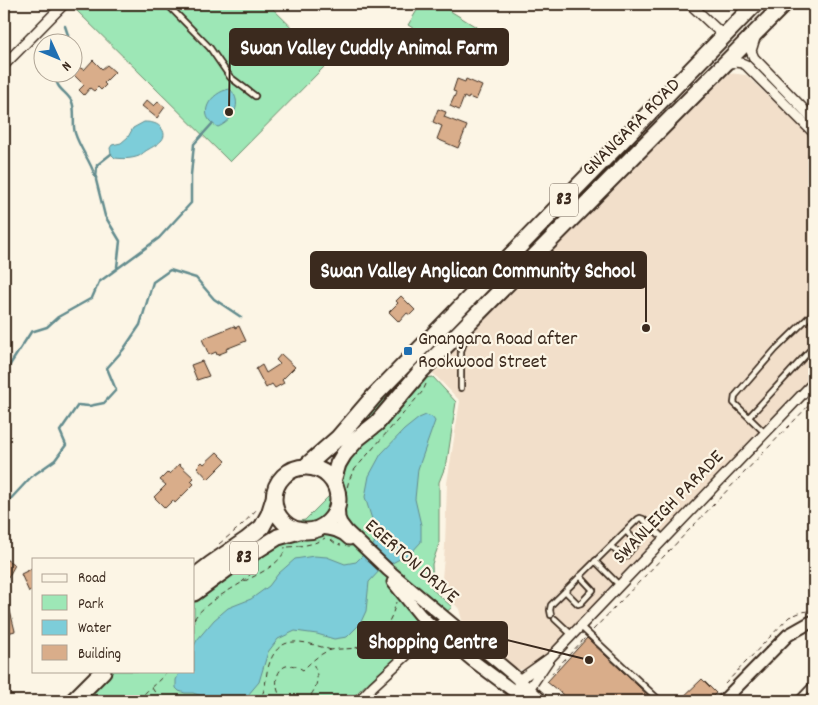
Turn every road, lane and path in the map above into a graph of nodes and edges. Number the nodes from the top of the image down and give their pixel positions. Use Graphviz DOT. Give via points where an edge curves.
graph roads {
  1 [pos="64,4"];
  2 [pos="168,4"];
  3 [pos="690,4"];
  4 [pos="755,4"];
  5 [pos="784,4"];
  6 [pos="763,26"];
  7 [pos="724,36"];
  8 [pos="4,65"];
  9 [pos="721,67"];
  10 [pos="256,96"];
  11 [pos="814,120"];
  12 [pos="814,133"];
  13 [pos="814,312"];
  14 [pos="451,316"];
  15 [pos="463,328"];
  16 [pos="814,346"];
  17 [pos="814,382"];
  18 [pos="427,383"];
  19 [pos="461,388"];
  20 [pos="814,400"];
  21 [pos="749,417"];
  22 [pos="766,433"];
  23 [pos="305,467"];
  24 [pos="333,481"];
  25 [pos="274,498"];
  26 [pos="342,500"];
  27 [pos="328,529"];
  28 [pos="299,531"];
  29 [pos="626,531"];
  30 [pos="664,539"];
  31 [pos="611,546"];
  32 [pos="361,547"];
  33 [pos="278,549"];
  34 [pos="285,550"];
  35 [pos="595,561"];
  36 [pos="257,562"];
  37 [pos="386,571"];
  38 [pos="195,576"];
  39 [pos="580,576"];
  40 [pos="242,582"];
  41 [pos="620,585"];
  42 [pos="195,592"];
  43 [pos="565,592"];
  44 [pos="397,600"];
  45 [pos="551,615"];
  46 [pos="195,618"];
  47 [pos="446,619"];
  48 [pos="556,619"];
  49 [pos="814,622"];
  50 [pos="580,626"];
  51 [pos="435,629"];
  52 [pos="572,634"];
  53 [pos="588,634"];
  54 [pos="331,650"];
  55 [pos="550,658"];
  56 [pos="312,661"];
  57 [pos="102,672"];
  58 [pos="166,672"];
  59 [pos="548,676"];
  60 [pos="519,680"];
  61 [pos="814,683"];
  62 [pos="151,687"];
  63 [pos="529,689"];
  64 [pos="516,693"];
  65 [pos="311,695"];
  66 [pos="544,698"];
  67 [pos="73,701"];
  68 [pos="138,701"];
  69 [pos="165,701"];
  70 [pos="258,701"];
  71 [pos="278,701"];
  72 [pos="305,701"];
  73 [pos="318,701"];
  74 [pos="359,701"];
  75 [pos="527,701"];
  76 [pos="566,701"];
  77 [pos="660,701"];
  78 [pos="723,701"];
  79 [pos="797,701"];
  1 -- 8 [label="street"];
  2 -- 10 [label="lane" via="210,48 230,77"];
  3 -- 7 [label="street"];
  4 -- 7 [label="main road, GNANGARA ROAD / 83"];
  5 -- 6 [label="main road, GNANGARA ROAD / 83"];
  6 -- 9 [label="main road, GNANGARA ROAD / 83"];
  6 -- 11 [label="street" via="754,39 751,51 754,58"];
  7 -- 14 [label="main road, GNANGARA ROAD / 83"];
  9 -- 12 [label="street" via="742,62"];
  9 -- 15 [label="main road, GNANGARA ROAD / 83"];
  13 -- 21 [label="lane" via="734,396 734,403"];
  14 -- 15 [label="lane"];
  14 -- 23 [label="main road, GNANGARA ROAD / 83" via="338,438"];
  15 -- 19 [label="lane" via="466,337 461,351"];
  15 -- 24 [label="main road, GNANGARA ROAD / 83" via="377,423 350,447 338,464"];
  16 -- 21 [label="lane"];
  17 -- 22 [label="street, SWANLEIGH PARADE"];
  18 -- 26 [label="path" via="355,469"];
  20 -- 53 [label="path"];
  21 -- 22 [label="lane"];
  22 -- 30 [label="street, SWANLEIGH PARADE"];
  23 -- 24 [label="main road" via="316,469"];
  23 -- 25 [label="main road, 83" via="280,480"];
  24 -- 26 [label="main road"];
  25 -- 28 [label="main road" via="281,519"];
  25 -- 38 [label="main road, 83" via="262,527"];
  26 -- 27 [label="main road"];
  26 -- 32 [label="street, EGERTON DRIVE" via="341,523"];
  27 -- 28 [label="main road, 83"];
  27 -- 32 [label="street, EGERTON DRIVE" via="343,534"];
  27 -- 33 [label="path" via="326,538 319,542"];
  28 -- 42 [label="main road, 83" via="278,537"];
  29 -- 30 [label="lane" via="642,518"];
  29 -- 31 [label="lane"];
  29 -- 31 [label="lane" via="638,544 625,557"];
  30 -- 41 [label="street, SWANLEIGH PARADE"];
  31 -- 35 [label="lane"];
  32 -- 37 [label="street, EGERTON DRIVE"];
  34 -- 40 [label="path" via="265,571"];
  35 -- 39 [label="lane"];
  35 -- 41 [label="lane"];
  36 -- 40 [label="path"];
  37 -- 47 [label="street, EGERTON DRIVE"];
  37 -- 51 [label="street, EGERTON DRIVE"];
  39 -- 43 [label="lane"];
  39 -- 43 [label="lane" via="593,590 581,603 578,604"];
  40 -- 46 [label="path"];
  41 -- 50 [label="street, SWANLEIGH PARADE"];
  43 -- 45 [label="lane" via="551,605"];
  44 -- 54 [label="path" via="387,626 369,642 358,647"];
  47 -- 51 [label="street"];
  47 -- 60 [label="street, EGERTON DRIVE"];
  48 -- 52 [label="lane"];
  49 -- 78 [label="street" via="788,635"];
  50 -- 52 [label="street, SWANLEIGH PARADE"];
  50 -- 53 [label="lane"];
  51 -- 64 [label="street, EGERTON DRIVE"];
  51 -- 74 [label="street"];
  52 -- 55 [label="street, SWANLEIGH PARADE"];
  53 -- 59 [label="path"];
  53 -- 77 [label="lane"];
  54 -- 56 [label="path"];
  54 -- 70 [label="path" via="296,641 277,649 272,656 264,692"];
  55 -- 60 [label="street, SWANLEIGH PARADE"];
  55 -- 63 [label="street, SWANLEIGH PARADE"];
  56 -- 65 [label="path" via="317,670 317,680"];
  56 -- 71 [label="path" via="303,670 291,665 279,671 276,678"];
  57 -- 67 [label="main road"];
  58 -- 62 [label="path"];
  60 -- 63 [label="street, EGERTON DRIVE"];
  60 -- 64 [label="street"];
  61 -- 79 [label="lane"];
  62 -- 68 [label="path"];
  62 -- 69 [label="path"];
  63 -- 64 [label="street"];
  63 -- 66 [label="street, EGERTON DRIVE"];
  64 -- 75 [label="street, EGERTON DRIVE"];
  65 -- 72 [label="path"];
  65 -- 73 [label="path"];
  66 -- 76 [label="path"];
}
